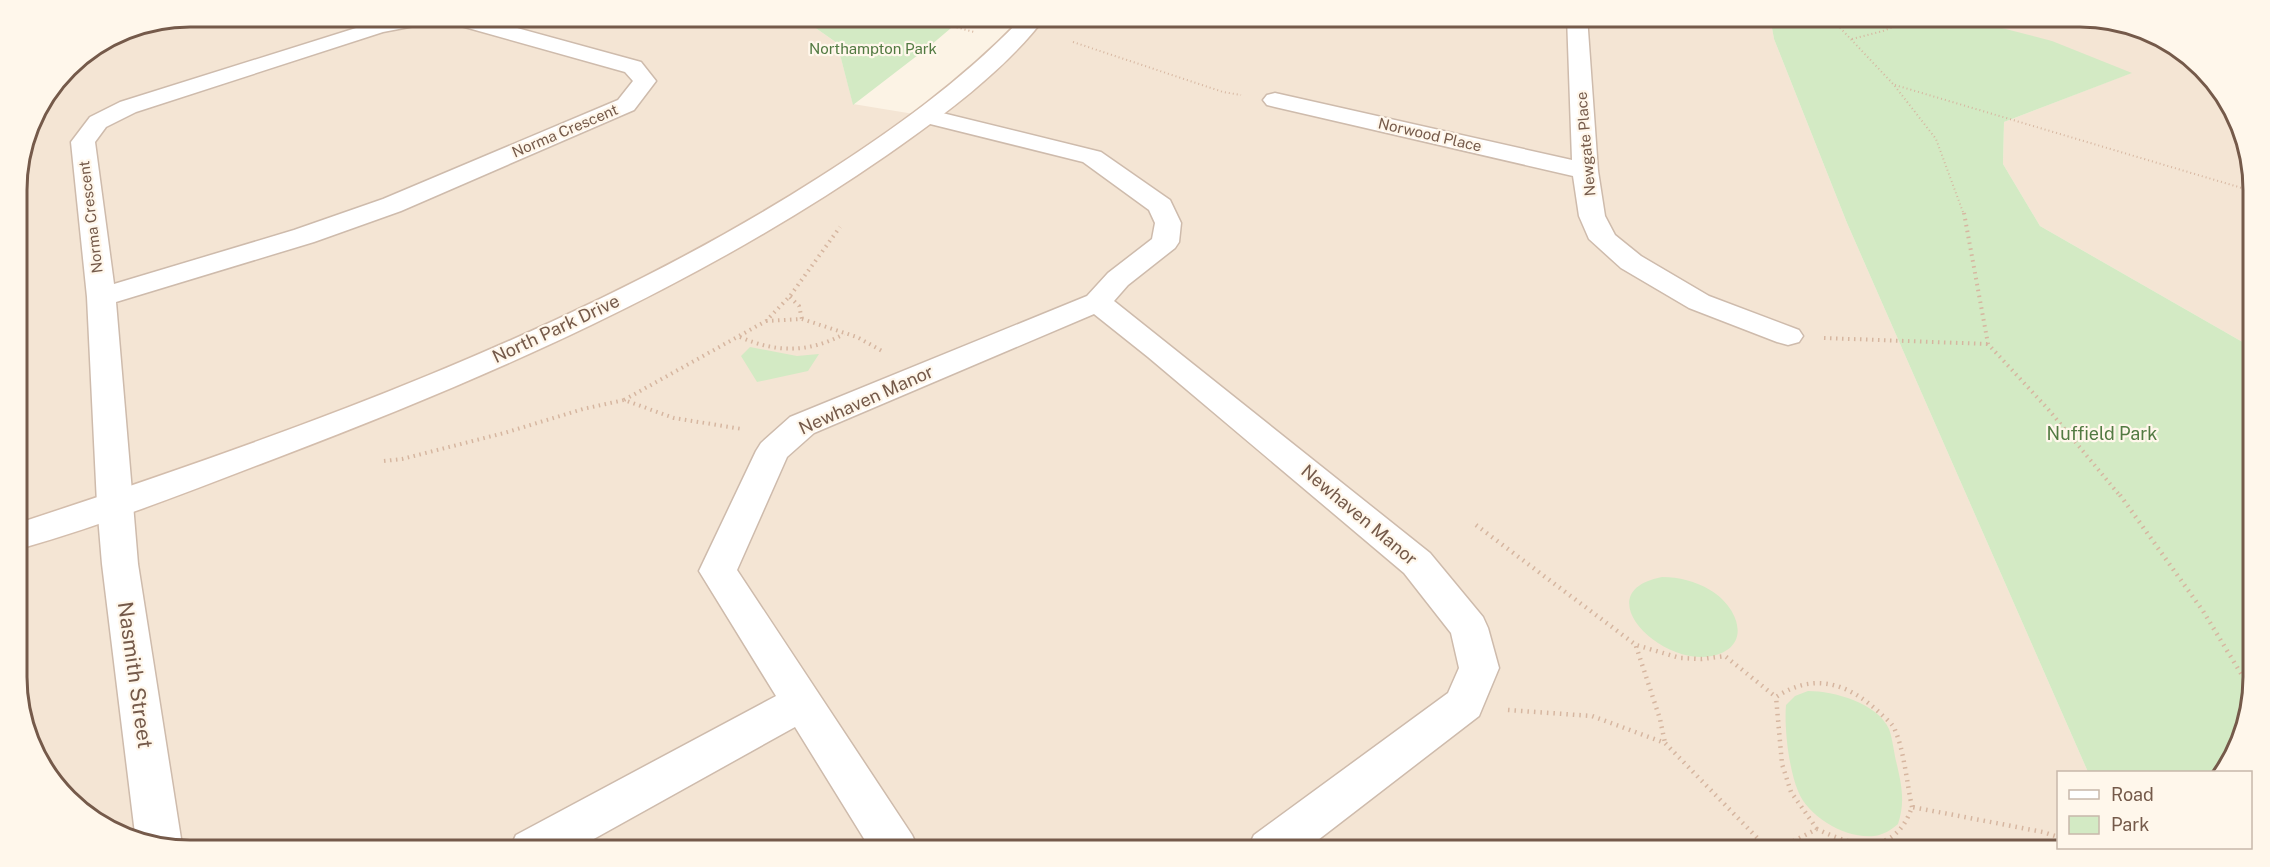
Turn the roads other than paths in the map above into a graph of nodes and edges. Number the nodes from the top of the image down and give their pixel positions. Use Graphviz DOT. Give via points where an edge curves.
graph roads {
  1 [pos="379,27"];
  2 [pos="487,27"];
  3 [pos="1025,27"];
  4 [pos="1578,27"];
  5 [pos="1275,100"];
  6 [pos="926,116"];
  7 [pos="1585,171"];
  8 [pos="101,297"];
  9 [pos="1096,302"];
  10 [pos="1788,336"];
  11 [pos="115,504"];
  12 [pos="27,533"];
  13 [pos="801,703"];
  14 [pos="158,836"];
  15 [pos="550,840"];
  16 [pos="890,840"];
  17 [pos="1283,840"];
  1 -- 8 [label="street, Norma Crescent" via="128,107 98,122 82,142"];
  2 -- 8 [label="street, Norma Crescent" via="633,67 645,81 626,105 392,205 304,236"];
  3 -- 6 [label="street, North Park Drive" via="977,76"];
  4 -- 7 [label="street, Newgate Place"];
  5 -- 7 [label="street, Norwood Place"];
  6 -- 9 [label="street, Newhaven Manor" via="1092,157 1161,206 1168,223 1165,242"];
  6 -- 11 [label="street, North Park Drive" via="790,208 611,304 369,412"];
  7 -- 10 [label="street, Newgate Place" via="1593,216 1603,239 1699,302"];
  8 -- 11 [label="street, Norma Crescent"];
  9 -- 13 [label="street, Newhaven Manor" via="802,425 773,451 718,571"];
  9 -- 17 [label="street, Newhaven Manor" via="1417,563 1469,628 1479,668 1464,704"];
  11 -- 12 [label="street, North Park Drive"];
  11 -- 14 [label="street, Nasmith Street"];
  13 -- 15 [label="street"];
  13 -- 16 [label="street, Newhaven Manor"];
}
